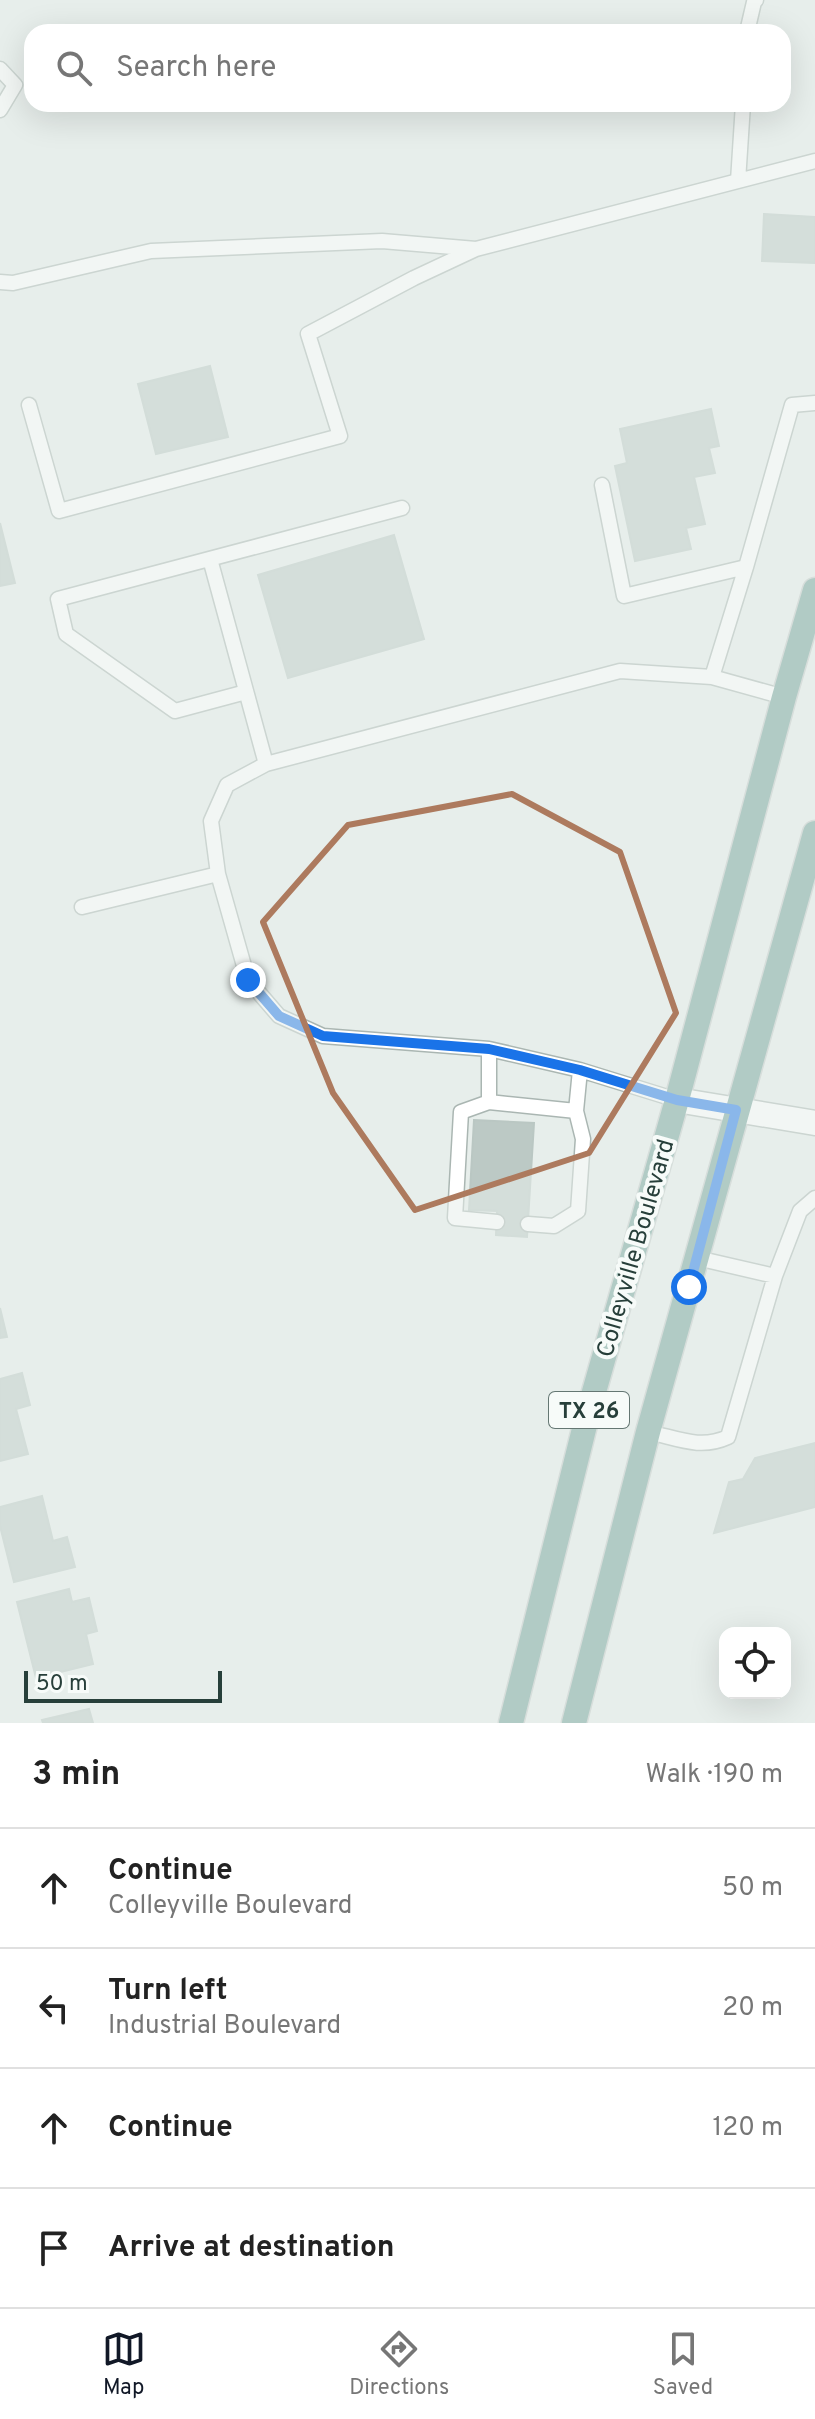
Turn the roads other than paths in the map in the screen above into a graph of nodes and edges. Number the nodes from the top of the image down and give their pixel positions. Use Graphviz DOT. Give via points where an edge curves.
graph roads {
  1 [pos="756,0"];
  2 [pos="749,24"];
  3 [pos="0,69"];
  4 [pos="0,110"];
  5 [pos="742,112"];
  6 [pos="815,161"];
  7 [pos="738,181"];
  8 [pos="476,249"];
  9 [pos="0,282"];
  10 [pos="815,403"];
  11 [pos="29,405"];
  12 [pos="602,485"];
  13 [pos="402,508"];
  14 [pos="210,559"];
  15 [pos="746,567"];
  16 [pos="815,590"];
  17 [pos="712,677"];
  18 [pos="246,692"];
  19 [pos="784,697"];
  20 [pos="266,764"];
  21 [pos="813,846"];
  22 [pos="218,874"];
  23 [pos="82,907"];
  24 [pos="489,1049"];
  25 [pos="580,1070"];
  26 [pos="677,1100"];
  27 [pos="489,1102"];
  28 [pos="736,1110"];
  29 [pos="576,1111"];
  30 [pos="815,1123"];
  31 [pos="815,1198"];
  32 [pos="497,1222"];
  33 [pos="528,1224"];
  34 [pos="697,1258"];
  35 [pos="775,1276"];
  36 [pos="648,1432"];
  37 [pos="511,1723"];
  38 [pos="574,1723"];
  1 -- 2 [label="lane"];
  3 -- 4 [label="lane" via="15,85"];
  5 -- 7 [label="lane"];
  6 -- 7 [label="lane"];
  7 -- 8 [label="lane"];
  8 -- 9 [label="lane" via="382,241 151,251"];
  8 -- 11 [label="lane" via="308,334 340,436 59,511"];
  10 -- 15 [label="lane" via="792,405"];
  12 -- 15 [label="lane" via="624,596"];
  13 -- 14 [label="lane"];
  14 -- 18 [label="lane"];
  14 -- 18 [label="lane" via="58,599 66,634 175,711"];
  15 -- 17 [label="lane"];
  16 -- 19 [label="main road, Colleyville Boulevard / TX 26"];
  17 -- 19 [label="lane"];
  17 -- 20 [label="lane" via="620,671"];
  18 -- 20 [label="lane"];
  19 -- 26 [label="main road, Colleyville Boulevard / TX 26"];
  20 -- 22 [label="lane" via="227,785 211,821"];
  21 -- 28 [label="main road, TX 26"];
  22 -- 23 [label="lane"];
  22 -- 24 [label="lane" via="248,980 279,1016 323,1036"];
  24 -- 25 [label="lane"];
  24 -- 27 [label="lane"];
  25 -- 26 [label="lane"];
  25 -- 29 [label="lane"];
  26 -- 28 [label="street"];
  26 -- 37 [label="main road, Colleyville Boulevard / TX 26" via="588,1413"];
  27 -- 29 [label="lane"];
  27 -- 32 [label="lane" via="461,1112 455,1218"];
  28 -- 30 [label="street"];
  28 -- 34 [label="main road, TX 26"];
  29 -- 33 [label="lane" via="583,1139 578,1211 554,1226"];
  31 -- 35 [label="lane" via="800,1211"];
  34 -- 35 [label="lane"];
  34 -- 36 [label="main road, TX 26"];
  35 -- 36 [label="lane" via="728,1437 702,1444"];
  36 -- 38 [label="main road, TX 26"];
}
